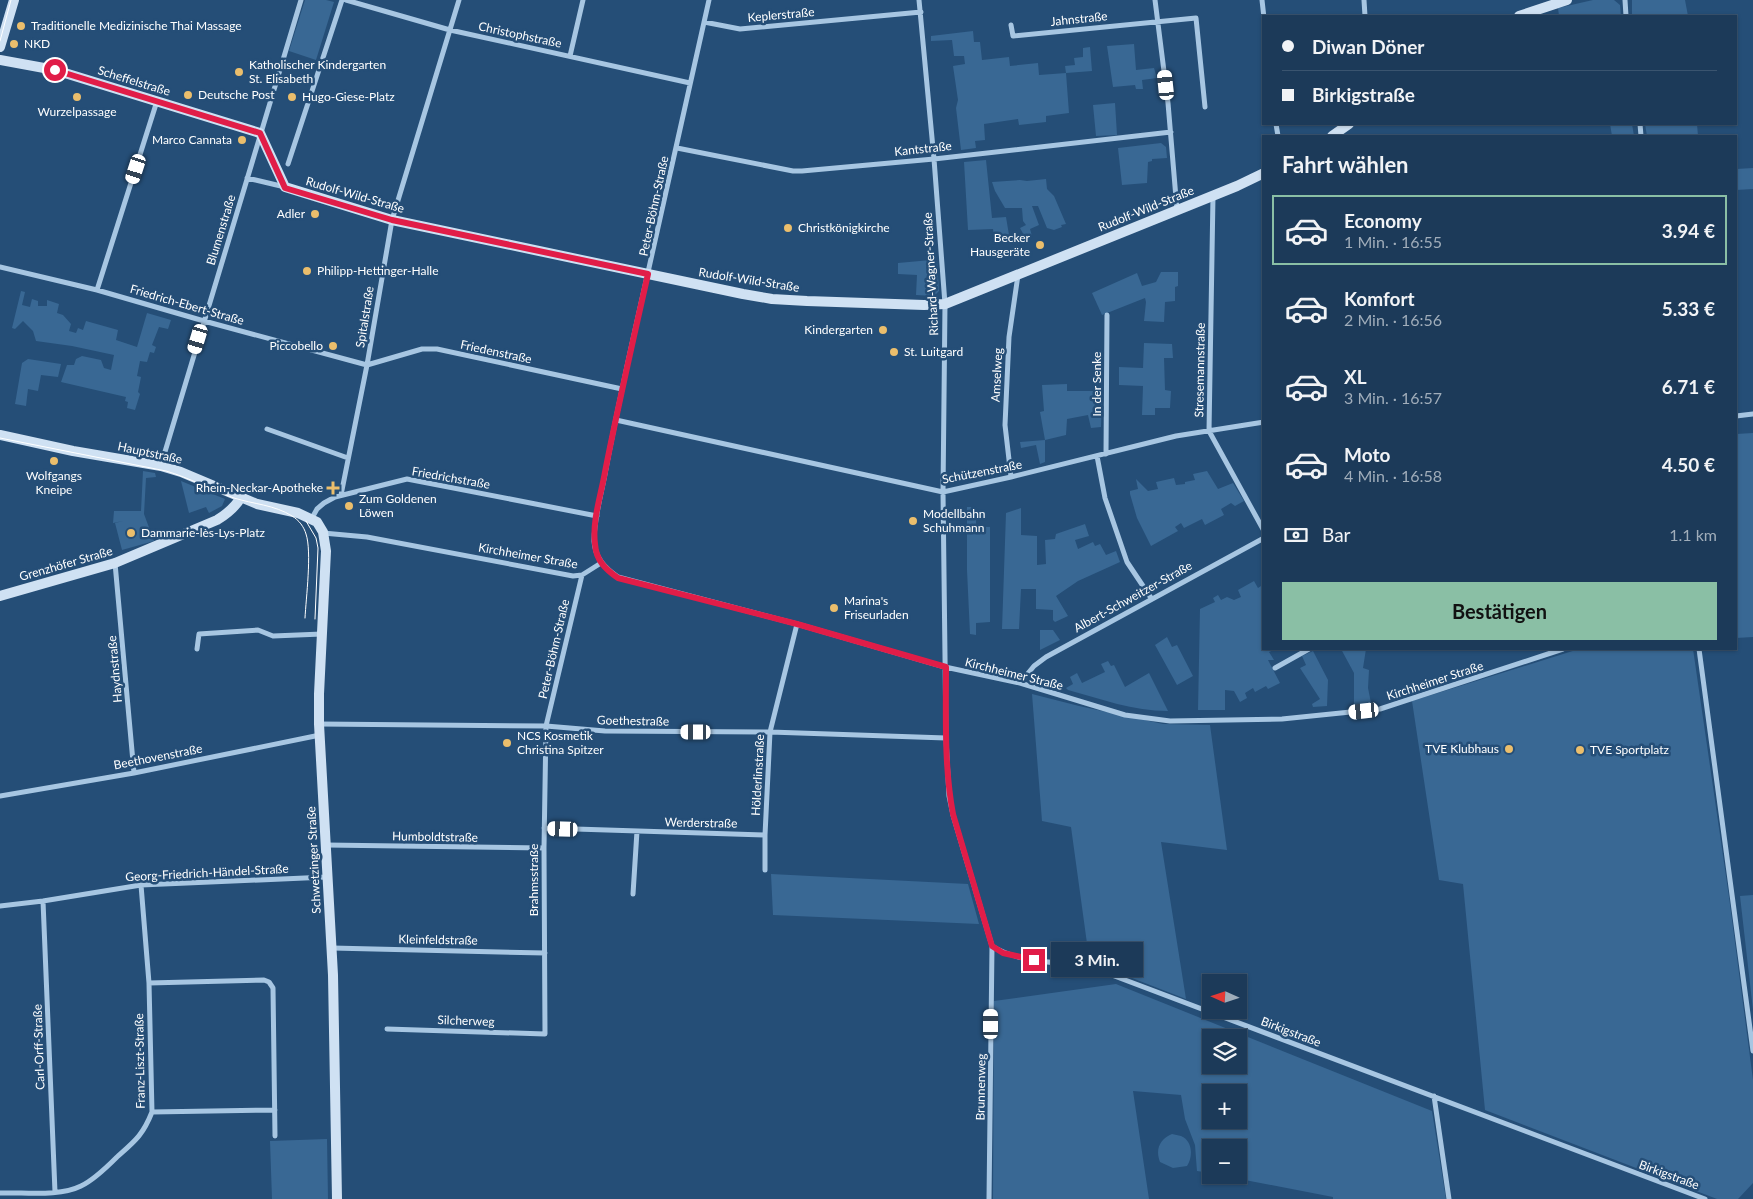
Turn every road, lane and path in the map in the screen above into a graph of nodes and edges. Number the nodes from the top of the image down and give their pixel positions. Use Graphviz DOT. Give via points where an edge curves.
graph roads {
  1 [pos="14,0"];
  2 [pos="301,0"];
  3 [pos="342,0"];
  4 [pos="346,0"];
  5 [pos="459,0"];
  6 [pos="583,0"];
  7 [pos="709,0"];
  8 [pos="919,0"];
  9 [pos="1155,0"];
  10 [pos="1262,0"];
  11 [pos="1364,0"];
  12 [pos="1567,0"];
  13 [pos="1625,0"];
  14 [pos="1545,3"];
  15 [pos="921,12"];
  16 [pos="1264,15"];
  17 [pos="1365,15"];
  18 [pos="1520,15"];
  19 [pos="1626,15"];
  20 [pos="1158,21"];
  21 [pos="704,22"];
  22 [pos="1011,25"];
  23 [pos="450,30"];
  24 [pos="0,47"];
  25 [pos="570,56"];
  26 [pos="0,60"];
  27 [pos="690,83"];
  28 [pos="157,101"];
  29 [pos="1205,106"];
  30 [pos="1348,125"];
  31 [pos="1172,132"];
  32 [pos="260,133"];
  33 [pos="1333,135"];
  34 [pos="677,148"];
  35 [pos="934,159"];
  36 [pos="288,164"];
  37 [pos="1262,174"];
  38 [pos="247,178"];
  39 [pos="285,188"];
  40 [pos="1212,196"];
  41 [pos="1178,210"];
  42 [pos="392,220"];
  43 [pos="0,267"];
  44 [pos="648,274"];
  45 [pos="1018,275"];
  46 [pos="97,290"];
  47 [pos="945,304"];
  48 [pos="1107,315"];
  49 [pos="204,321"];
  50 [pos="367,365"];
  51 [pos="622,389"];
  52 [pos="1753,414"];
  53 [pos="1737,416"];
  54 [pos="616,420"];
  55 [pos="1262,422"];
  56 [pos="267,429"];
  57 [pos="1209,431"];
  58 [pos="0,435"];
  59 [pos="1106,454"];
  60 [pos="1097,456"];
  61 [pos="348,458"];
  62 [pos="161,466"];
  63 [pos="1011,477"];
  64 [pos="943,492"];
  65 [pos="341,495"];
  66 [pos="241,498"];
  67 [pos="597,516"];
  68 [pos="314,520"];
  69 [pos="1262,527"];
  70 [pos="323,532"];
  71 [pos="1262,539"];
  72 [pos="115,563"];
  73 [pos="601,563"];
  74 [pos="582,575"];
  75 [pos="0,596"];
  76 [pos="1151,598"];
  77 [pos="797,624"];
  78 [pos="322,634"];
  79 [pos="197,649"];
  80 [pos="1307,650"];
  81 [pos="1560,650"];
  82 [pos="1699,650"];
  83 [pos="946,667"];
  84 [pos="1275,668"];
  85 [pos="1020,683"];
  86 [pos="319,724"];
  87 [pos="546,726"];
  88 [pos="770,732"];
  89 [pos="320,735"];
  90 [pos="946,738"];
  91 [pos="134,772"];
  92 [pos="0,796"];
  93 [pos="544,828"];
  94 [pos="636,831"];
  95 [pos="765,834"];
  96 [pos="326,845"];
  97 [pos="544,848"];
  98 [pos="765,870"];
  99 [pos="327,877"];
  100 [pos="141,884"];
  101 [pos="633,894"];
  102 [pos="43,901"];
  103 [pos="0,906"];
  104 [pos="992,946"];
  105 [pos="332,948"];
  106 [pos="545,952"];
  107 [pos="149,984"];
  108 [pos="386,1029"];
  109 [pos="545,1034"];
  110 [pos="1753,1050"];
  111 [pos="1434,1096"];
  112 [pos="275,1110"];
  113 [pos="152,1112"];
  114 [pos="275,1136"];
  115 [pos="55,1192"];
  116 [pos="0,1193"];
  117 [pos="337,1199"];
  118 [pos="990,1199"];
  119 [pos="1449,1199"];
  120 [pos="1705,1199"];
  1 -- 24 [label="street"];
  2 -- 32 [label="street, Blumenstraße"];
  3 -- 36 [label="street"];
  4 -- 23 [label="street, Christophstraße"];
  5 -- 23 [label="street, Spitalstraße"];
  6 -- 25 [label="street"];
  7 -- 21 [label="street, Peter-Böhm-Straße"];
  8 -- 15 [label="street, Richard-Wagner-Straße"];
  9 -- 20 [label="street"];
  10 -- 16 [label="street"];
  11 -- 17 [label="street"];
  12 -- 14 [label="street"];
  13 -- 19 [label="street"];
  14 -- 18 [label="street"];
  15 -- 21 [label="street, Keplerstraße" via="740,29"];
  15 -- 35 [label="street, Richard-Wagner-Straße"];
  20 -- 22 [label="street, Jahnstraße" via="1012,36"];
  20 -- 29 [label="street" via="1196,18"];
  20 -- 31 [label="street"];
  21 -- 27 [label="street, Peter-Böhm-Straße"];
  23 -- 25 [label="street, Christophstraße"];
  23 -- 42 [label="street, Spitalstraße"];
  25 -- 27 [label="street, Christophstraße"];
  26 -- 28 [label="street, Scheffelstraße" via="55,70"];
  27 -- 34 [label="street, Peter-Böhm-Straße"];
  28 -- 32 [label="street, Scheffelstraße"];
  28 -- 46 [label="street"];
  30 -- 33 [label="street"];
  31 -- 35 [label="street, Kantstraße"];
  31 -- 41 [label="street"];
  32 -- 38 [label="street, Blumenstraße"];
  32 -- 39 [label="street"];
  34 -- 35 [label="street, Kantstraße" via="793,171"];
  34 -- 44 [label="street, Peter-Böhm-Straße"];
  35 -- 47 [label="street, Richard-Wagner-Straße"];
  37 -- 40 [label="street, Rudolf-Wild-Straße"];
  38 -- 39 [label="street, Rudolf-Wild-Straße"];
  38 -- 49 [label="street, Blumenstraße"];
  39 -- 42 [label="street, Rudolf-Wild-Straße"];
  40 -- 41 [label="street, Rudolf-Wild-Straße"];
  40 -- 57 [label="street, Stresemannstraße"];
  41 -- 45 [label="street, Rudolf-Wild-Straße"];
  42 -- 44 [label="street, Rudolf-Wild-Straße"];
  42 -- 50 [label="street, Spitalstraße"];
  43 -- 46 [label="street, Friedrich-Ebert-Straße"];
  44 -- 47 [label="street, Rudolf-Wild-Straße" via="772,299"];
  44 -- 51 [label="street, Peter-Böhm-Straße"];
  45 -- 47 [label="street, Rudolf-Wild-Straße"];
  45 -- 63 [label="street, Amselweg" via="1009,337 1005,425"];
  46 -- 49 [label="street, Friedrich-Ebert-Straße"];
  47 -- 64 [label="street, Richard-Wagner-Straße"];
  48 -- 59 [label="street, In der Senke"];
  49 -- 50 [label="street, Friedrich-Ebert-Straße"];
  49 -- 62 [label="street, Blumenstraße"];
  50 -- 51 [label="street, Friedenstraße" via="422,349 437,349"];
  50 -- 61 [label="street, Spitalstraße"];
  51 -- 54 [label="street, Peter-Böhm-Straße"];
  52 -- 53 [label="street"];
  54 -- 64 [label="street, Schützenstraße"];
  54 -- 67 [label="street, Peter-Böhm-Straße"];
  55 -- 57 [label="street, Schützenstraße"];
  56 -- 61 [label="street"];
  57 -- 59 [label="street, Schützenstraße"];
  57 -- 69 [label="street, Stresemannstraße"];
  58 -- 62 [label="street, Hauptstraße"];
  59 -- 60 [label="street, Schützenstraße"];
  60 -- 63 [label="street, Schützenstraße"];
  60 -- 76 [label="street" via="1105,498 1127,562"];
  61 -- 65 [label="street, Spitalstraße"];
  62 -- 66 [label="street, Hauptstraße"];
  63 -- 64 [label="street, Schützenstraße"];
  64 -- 83 [label="street, Richard-Wagner-Straße"];
  65 -- 67 [label="street, Friedrichstraße" via="407,479"];
  65 -- 68 [label="street, Friedrichstraße" via="324,502 317,509"];
  66 -- 68 [label="street, Hauptstraße"];
  66 -- 72 [label="street, Grenzhöfer Straße" via="217,520"];
  67 -- 73 [label="street, Peter-Böhm-Straße" via="594,542"];
  68 -- 70 [label="street, Schwetzinger Straße"];
  70 -- 74 [label="street, Kirchheimer Straße"];
  70 -- 78 [label="street, Schwetzinger Straße" via="326,551"];
  71 -- 76 [label="street, Albert-Schweitzer-Straße"];
  72 -- 75 [label="street, Grenzhöfer Straße"];
  72 -- 91 [label="street, Haydnstraße"];
  73 -- 74 [label="street, Kirchheimer Straße"];
  73 -- 77 [label="street, Kirchheimer Straße" via="618,578"];
  74 -- 87 [label="street, Peter-Böhm-Straße"];
  76 -- 85 [label="street, Albert-Schweitzer-Straße" via="1046,657"];
  77 -- 83 [label="street, Kirchheimer Straße"];
  77 -- 88 [label="street, Hölderlinstraße"];
  78 -- 79 [label="street" via="273,636 258,630 198,634"];
  78 -- 86 [label="street, Schwetzinger Straße"];
  80 -- 84 [label="street"];
  81 -- 85 [label="street, Kirchheimer Straße" via="1380,709 1282,719 1170,722 1125,715"];
  82 -- 110 [label="street"];
  83 -- 85 [label="street, Kirchheimer Straße"];
  83 -- 90 [label="street"];
  86 -- 87 [label="street, Goethestraße"];
  86 -- 89 [label="street, Schwetzinger Straße"];
  87 -- 88 [label="street, Goethestraße" via="604,731"];
  87 -- 93 [label="street, Brahmsstraße"];
  88 -- 90 [label="street, Goethestraße"];
  88 -- 95 [label="street, Hölderlinstraße"];
  89 -- 91 [label="street, Beethovenstraße"];
  89 -- 96 [label="street, Schwetzinger Straße"];
  90 -- 104 [label="street" via="949,796"];
  91 -- 92 [label="street, Beethovenstraße"];
  93 -- 94 [label="street, Werderstraße"];
  93 -- 97 [label="street, Brahmsstraße"];
  94 -- 95 [label="street, Werderstraße"];
  94 -- 101 [label="street"];
  95 -- 98 [label="street, Hölderlinstraße"];
  96 -- 97 [label="street, Humboldtstraße"];
  96 -- 99 [label="street, Schwetzinger Straße"];
  97 -- 106 [label="street, Brahmsstraße"];
  99 -- 100 [label="street, Georg-Friedrich-Händel-Straße"];
  99 -- 105 [label="street, Schwetzinger Straße"];
  100 -- 102 [label="street, Georg-Friedrich-Händel-Straße"];
  100 -- 107 [label="street, Franz-Liszt-Straße"];
  102 -- 103 [label="street, Georg-Friedrich-Händel-Straße"];
  102 -- 115 [label="street, Carl-Orff-Straße"];
  104 -- 111 [label="street, Birkigstraße" via="1003,953 1034,960 1088,966"];
  104 -- 118 [label="street, Brunnenweg"];
  105 -- 106 [label="street, Kleinfeldstraße"];
  105 -- 117 [label="street, Schwetzinger Straße"];
  106 -- 109 [label="street, Brahmsstraße"];
  107 -- 112 [label="street" via="269,982 273,988"];
  107 -- 113 [label="street, Franz-Liszt-Straße"];
  108 -- 109 [label="street, Silcherweg"];
  111 -- 119 [label="street"];
  111 -- 120 [label="street, Birkigstraße"];
  112 -- 113 [label="street"];
  112 -- 114 [label="street"];
  113 -- 115 [label="street, Franz-Liszt-Straße" via="142,1134 104,1170 80,1186"];
  115 -- 116 [label="street, Franz-Liszt-Straße"];
}
